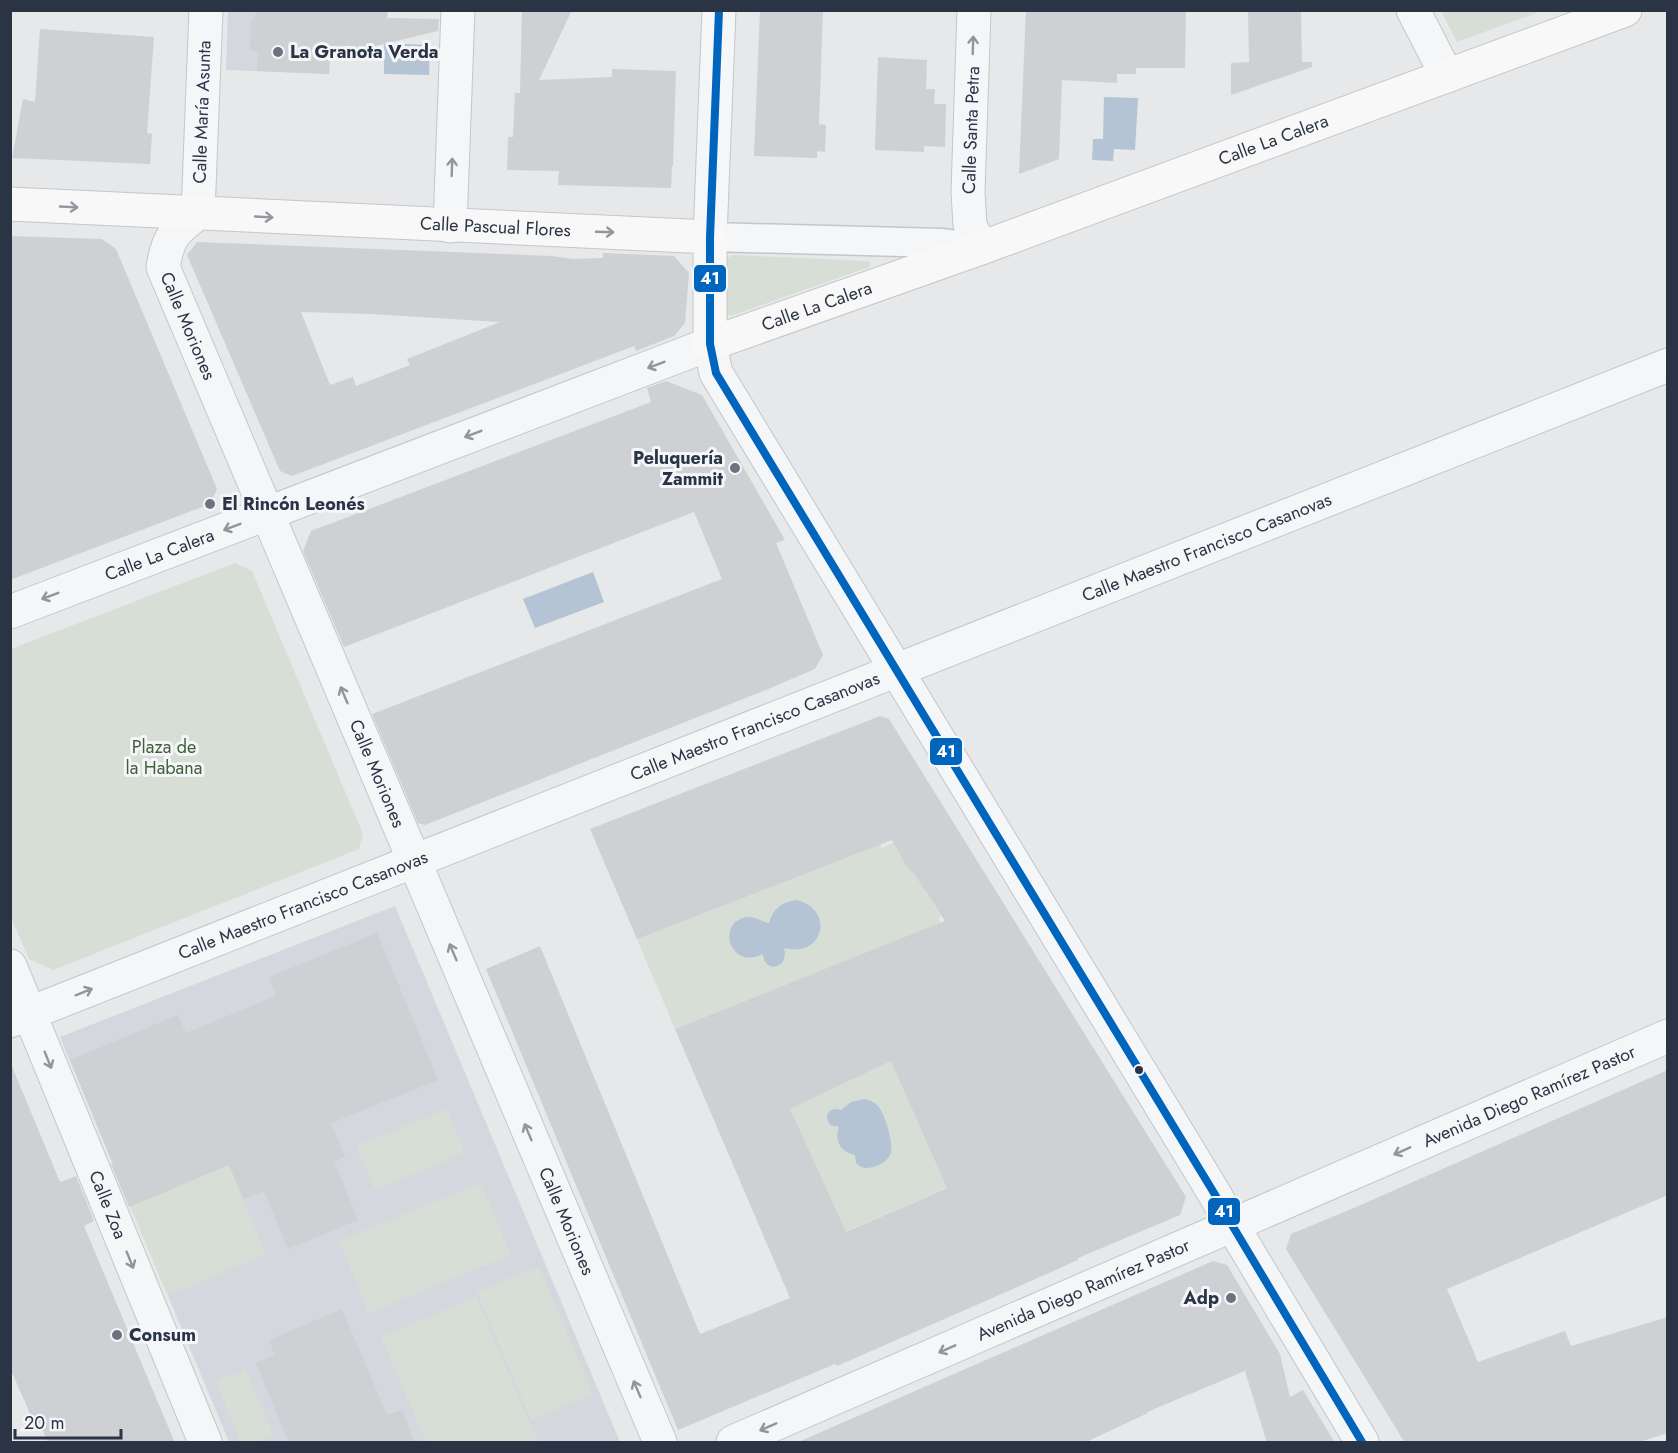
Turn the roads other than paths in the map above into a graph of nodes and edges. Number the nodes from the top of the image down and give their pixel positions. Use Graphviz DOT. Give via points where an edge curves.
graph roads {
  1 [pos="206,10"];
  2 [pos="458,10"];
  3 [pos="719,10"];
  4 [pos="974,10"];
  5 [pos="1413,10"];
  6 [pos="1625,10"];
  7 [pos="1447,76"];
  8 [pos="10,204"];
  9 [pos="198,213"];
  10 [pos="450,226"];
  11 [pos="710,237"];
  12 [pos="981,248"];
  13 [pos="710,344"];
  14 [pos="1668,365"];
  15 [pos="267,513"];
  16 [pos="10,612"];
  17 [pos="897,670"];
  18 [pos="414,861"];
  19 [pos="10,966"];
  20 [pos="20,1017"];
  21 [pos="1668,1036"];
  22 [pos="1232,1225"];
  23 [pos="205,1443"];
  24 [pos="660,1443"];
  25 [pos="732,1443"];
  26 [pos="1362,1443"];
  1 -- 9 [label="street, Calle María Asunta"];
  10 -- 2 [label="street, one-way"];
  3 -- 11 [label="street"];
  12 -- 4 [label="street, Calle Santa Petra, one-way" via="970,225 968,192"];
  5 -- 7 [label="street"];
  6 -- 7 [label="main road, Calle La Calera"];
  7 -- 12 [label="main road, Calle La Calera"];
  8 -- 9 [label="main road, Calle Pascual Flores, one-way"];
  9 -- 10 [label="main road, Calle Pascual Flores, one-way"];
  9 -- 15 [label="street, Calle Moriones" via="179,227 167,245 163,267"];
  10 -- 11 [label="main road, Calle Pascual Flores, one-way"];
  11 -- 12 [label="street, Calle Pascual Flores" via="941,243"];
  11 -- 13 [label="main road"];
  12 -- 13 [label="main road, Calle La Calera"];
  13 -- 15 [label="street, Calle La Calera, one-way"];
  13 -- 17 [label="street" via="716,373"];
  14 -- 17 [label="street, Calle Maestro Francisco Casanovas"];
  15 -- 16 [label="street, Calle La Calera, one-way"];
  18 -- 15 [label="street, Calle Moriones, one-way"];
  17 -- 18 [label="street, Calle Maestro Francisco Casanovas"];
  17 -- 22 [label="street"];
  20 -- 18 [label="street, Calle Maestro Francisco Casanovas, one-way"];
  24 -- 18 [label="street, Calle Moriones, one-way"];
  19 -- 20 [label="street, Calle Zoa"];
  20 -- 23 [label="street, Calle Zoa, one-way"];
  21 -- 22 [label="street, Avenida Diego Ramírez Pastor, one-way"];
  22 -- 25 [label="street, Avenida Diego Ramírez Pastor, one-way"];
  22 -- 26 [label="street"];
}
